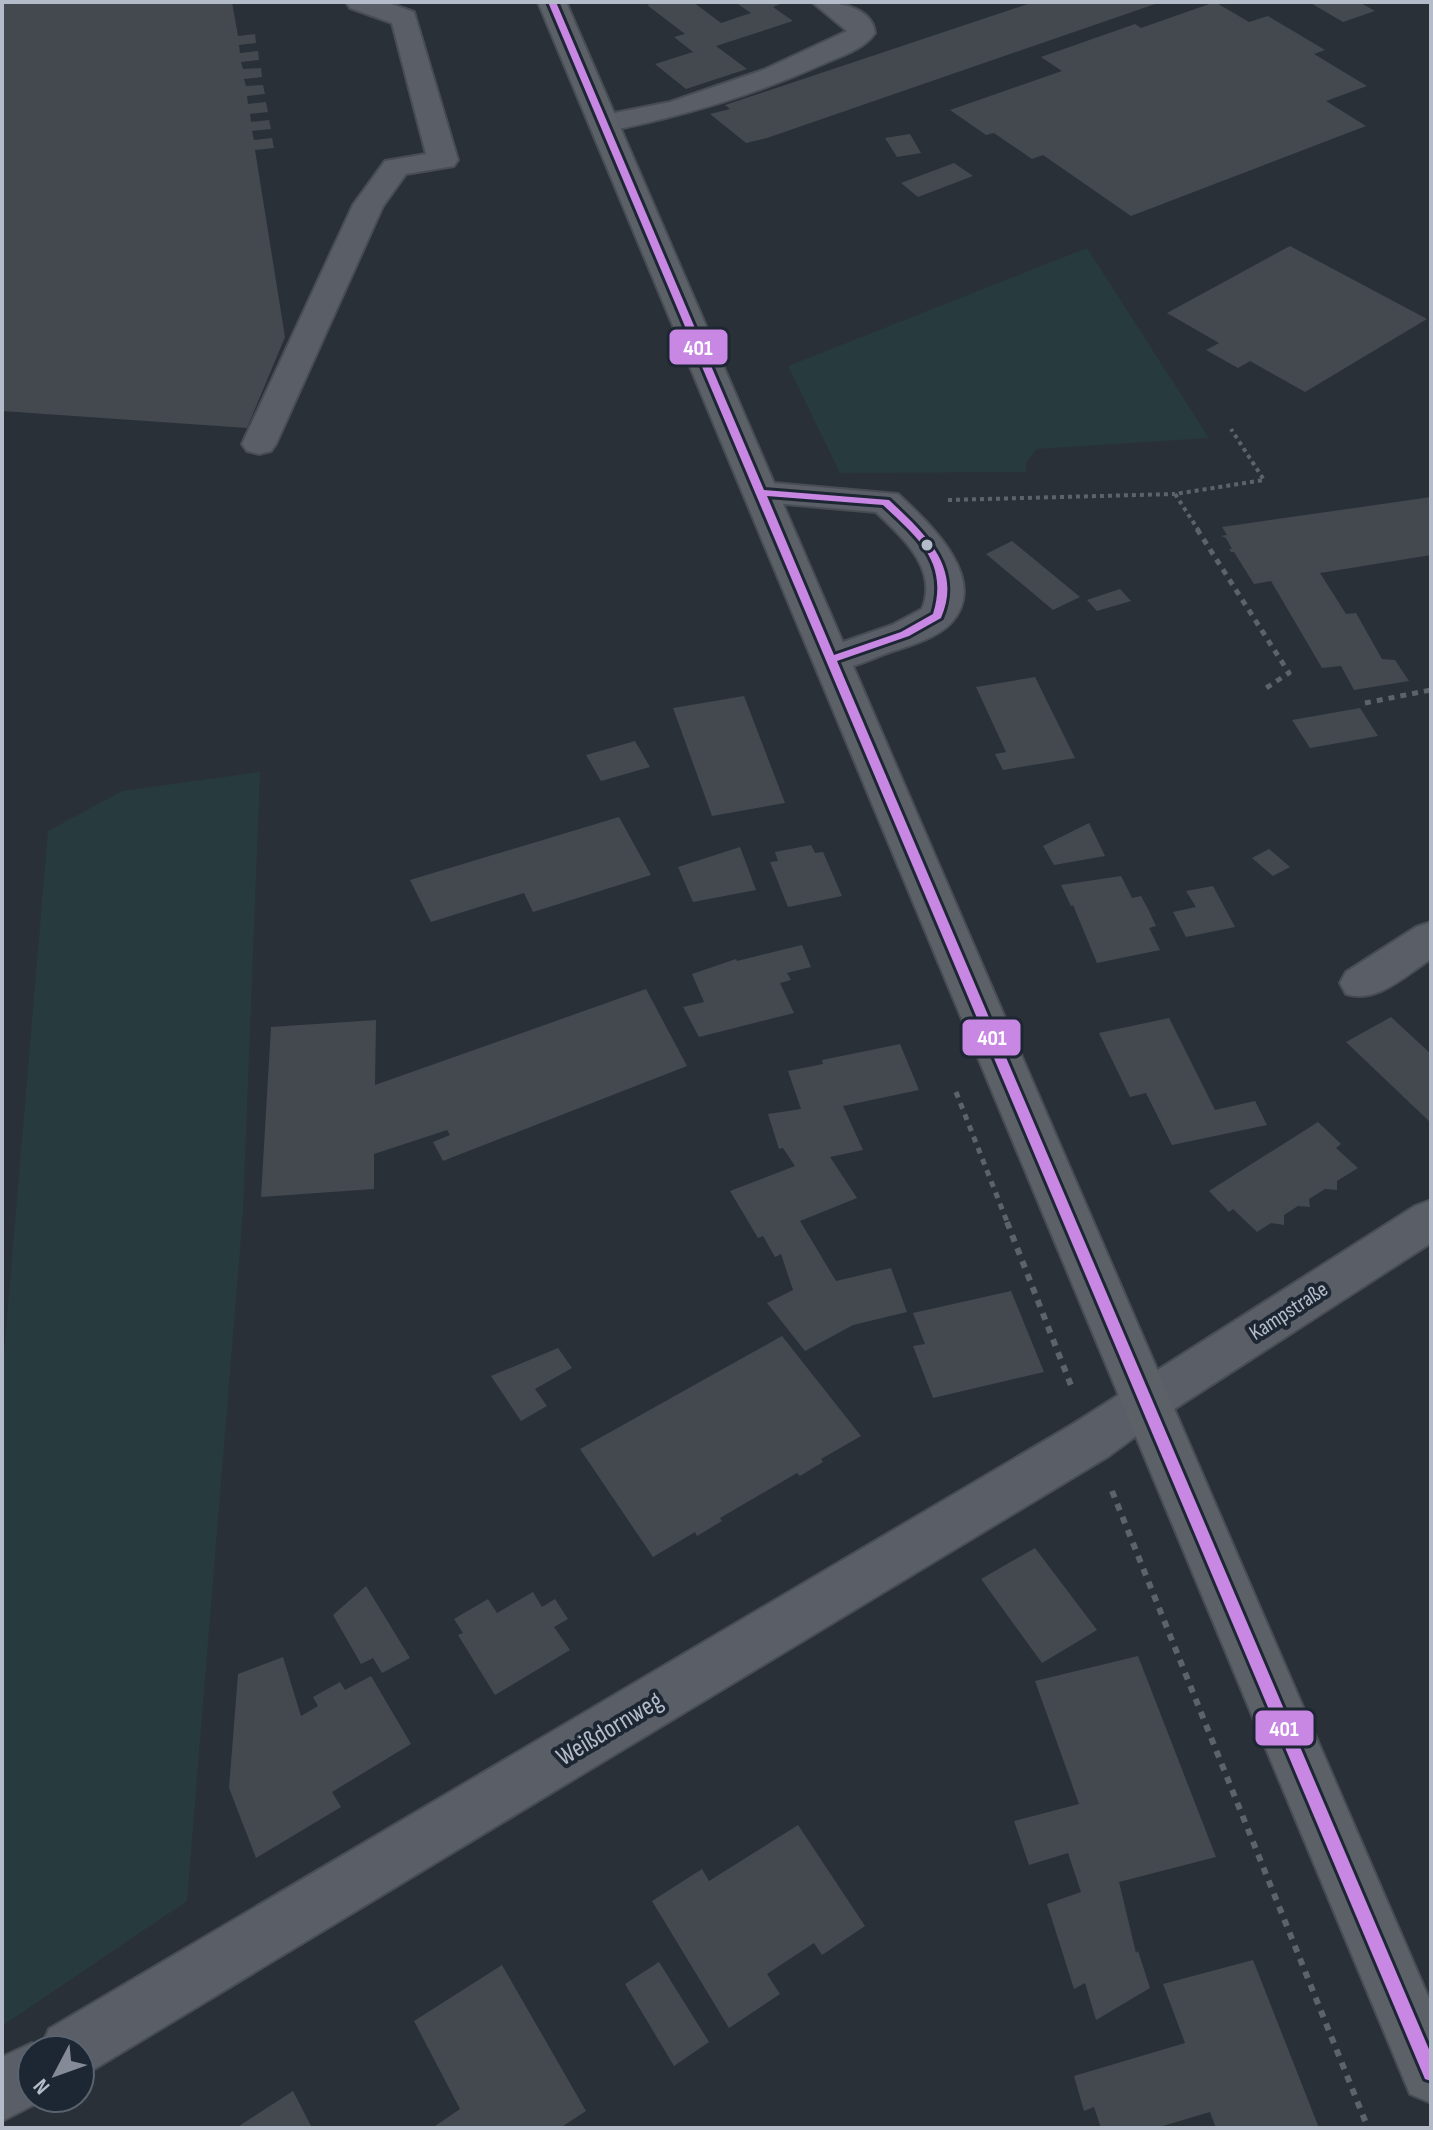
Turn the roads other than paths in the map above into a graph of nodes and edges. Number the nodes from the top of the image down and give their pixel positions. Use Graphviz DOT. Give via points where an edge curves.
graph roads {
  1 [pos="360,2"];
  2 [pos="552,2"];
  3 [pos="826,2"];
  4 [pos="604,123"];
  5 [pos="259,444"];
  6 [pos="762,493"];
  7 [pos="833,659"];
  8 [pos="1431,938"];
  9 [pos="1361,983"];
  10 [pos="1431,1219"];
  11 [pos="1145,1402"];
  12 [pos="96,2034"];
  13 [pos="1431,2073"];
  1 -- 5 [label="street" via="404,18 443,160 396,167 368,205"];
  2 -- 4 [label="main road"];
  3 -- 4 [label="street" via="861,27 852,41 773,76 676,109"];
  4 -- 6 [label="main road"];
  6 -- 7 [label="main road"];
  6 -- 7 [label="street" via="886,502 924,539 941,573 946,591 937,616 905,634"];
  7 -- 11 [label="main road"];
  8 -- 9 [label="street"];
  10 -- 11 [label="street, Kampstraße"];
  11 -- 12 [label="street, Weißdornweg" via="1091,1440"];
  11 -- 13 [label="main road"];
}
